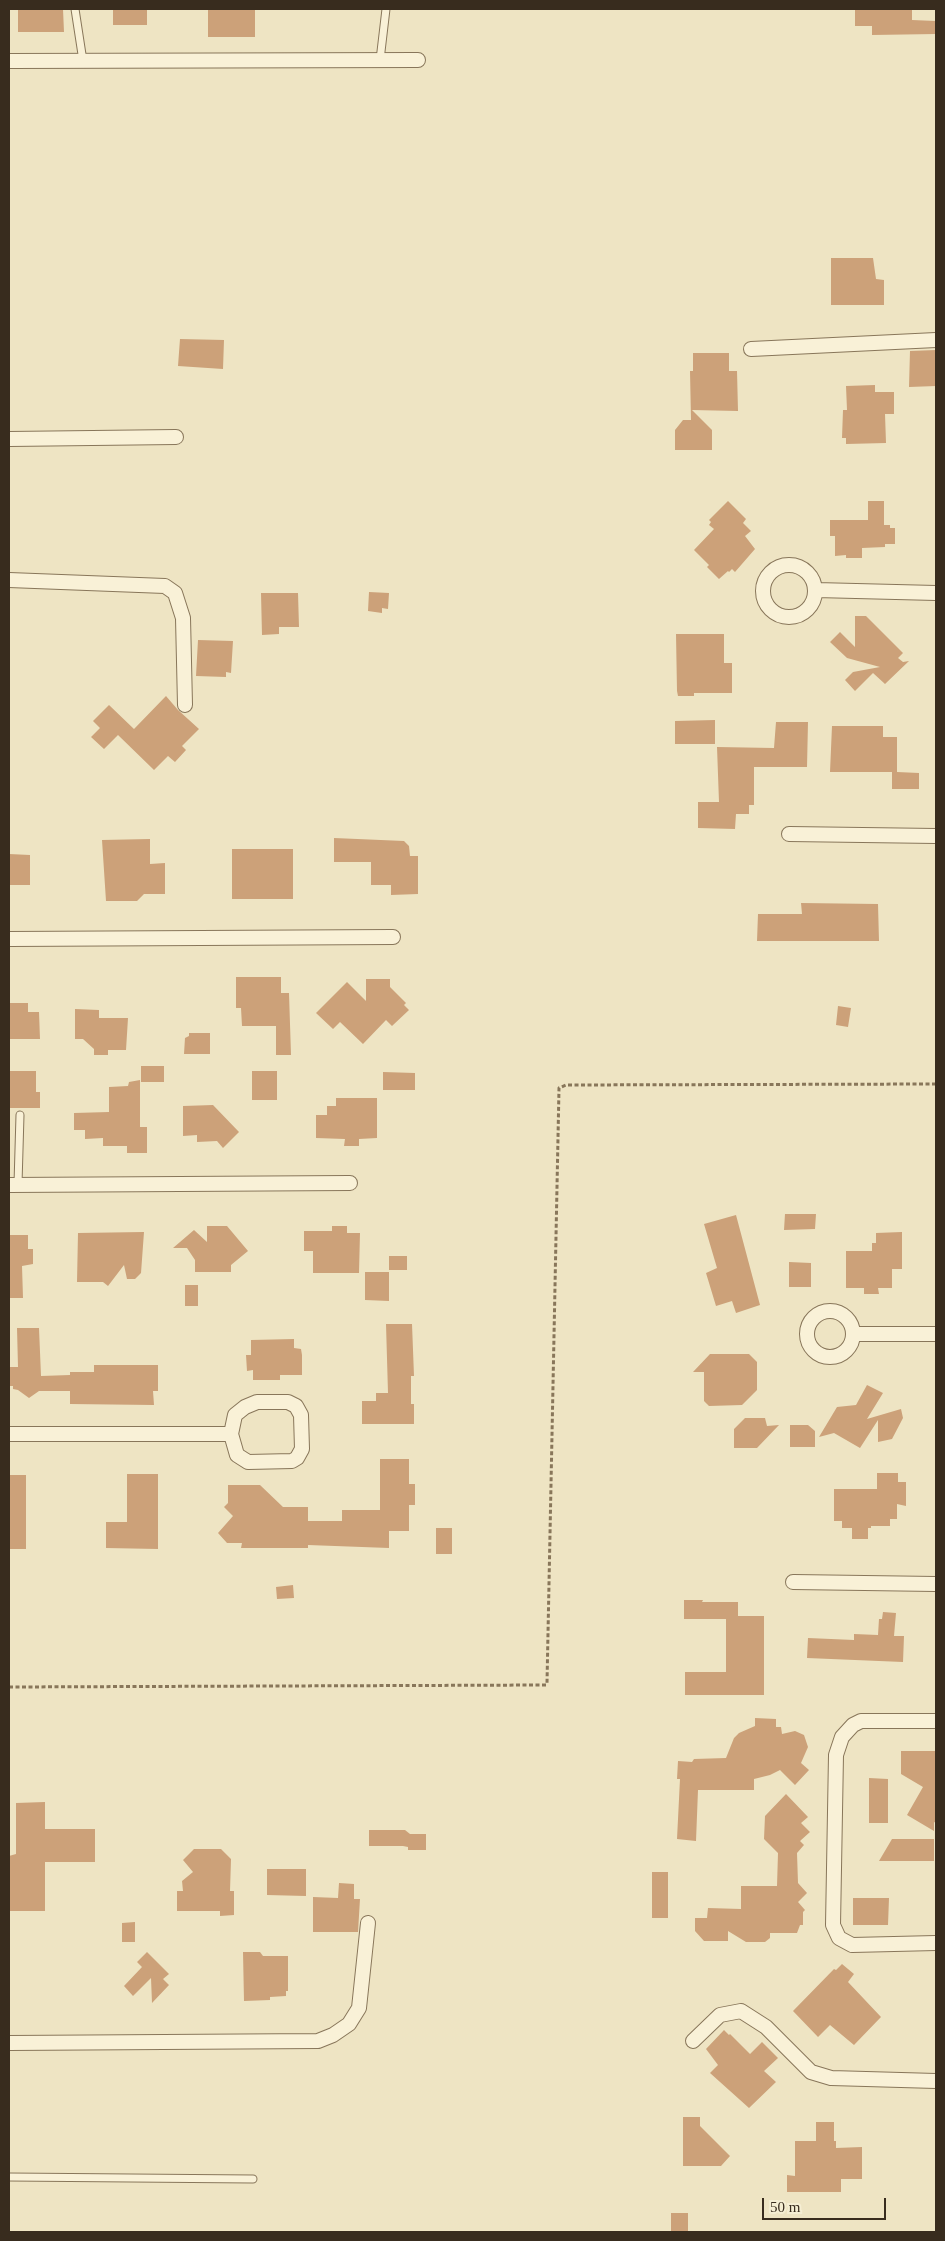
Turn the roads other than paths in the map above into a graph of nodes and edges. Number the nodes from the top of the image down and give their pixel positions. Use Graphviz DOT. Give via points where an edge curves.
graph roads {
  1 [pos="75,9"];
  2 [pos="386,9"];
  3 [pos="380,60"];
  4 [pos="418,60"];
  5 [pos="9,61"];
  6 [pos="83,61"];
  7 [pos="936,340"];
  8 [pos="751,349"];
  9 [pos="176,438"];
  10 [pos="9,440"];
  11 [pos="9,580"];
  12 [pos="816,590"];
  13 [pos="936,594"];
  14 [pos="184,705"];
  15 [pos="789,834"];
  16 [pos="936,836"];
  17 [pos="393,937"];
  18 [pos="9,939"];
  19 [pos="20,1115"];
  20 [pos="350,1183"];
  21 [pos="13,1184"];
  22 [pos="853,1334"];
  23 [pos="936,1334"];
  24 [pos="9,1434"];
  25 [pos="231,1434"];
  26 [pos="794,1582"];
  27 [pos="936,1584"];
  28 [pos="936,1721"];
  29 [pos="368,1923"];
  30 [pos="936,1942"];
  31 [pos="693,2041"];
  32 [pos="9,2043"];
  33 [pos="936,2081"];
  34 [pos="9,2177"];
  35 [pos="253,2179"];
  1 -- 6 [label="lane"];
  2 -- 3 [label="lane"];
  3 -- 4 [label="street"];
  3 -- 6 [label="street"];
  5 -- 6 [label="street"];
  7 -- 8 [label="street"];
  9 -- 10 [label="street"];
  11 -- 14 [label="street" via="165,586 175,593 183,618"];
  12 -- 13 [label="street"];
  15 -- 16 [label="street"];
  17 -- 18 [label="street"];
  19 -- 21 [label="lane"];
  20 -- 21 [label="street"];
  22 -- 23 [label="street"];
  24 -- 25 [label="street"];
  25 -- 25 [label="street" via="235,1415 245,1406 257,1402 288,1402 296,1406 301,1415 302,1449 292,1461 248,1462 237,1454"];
  26 -- 27 [label="street"];
  28 -- 30 [label="street" via="861,1721 852,1725 842,1737 836,1755 833,1925 838,1938 852,1945"];
  29 -- 32 [label="street" via="358,2008 349,2024 318,2041"];
  31 -- 33 [label="street" via="720,2015 741,2011 766,2027 811,2072 831,2078"];
  34 -- 35 [label="lane"];
}
